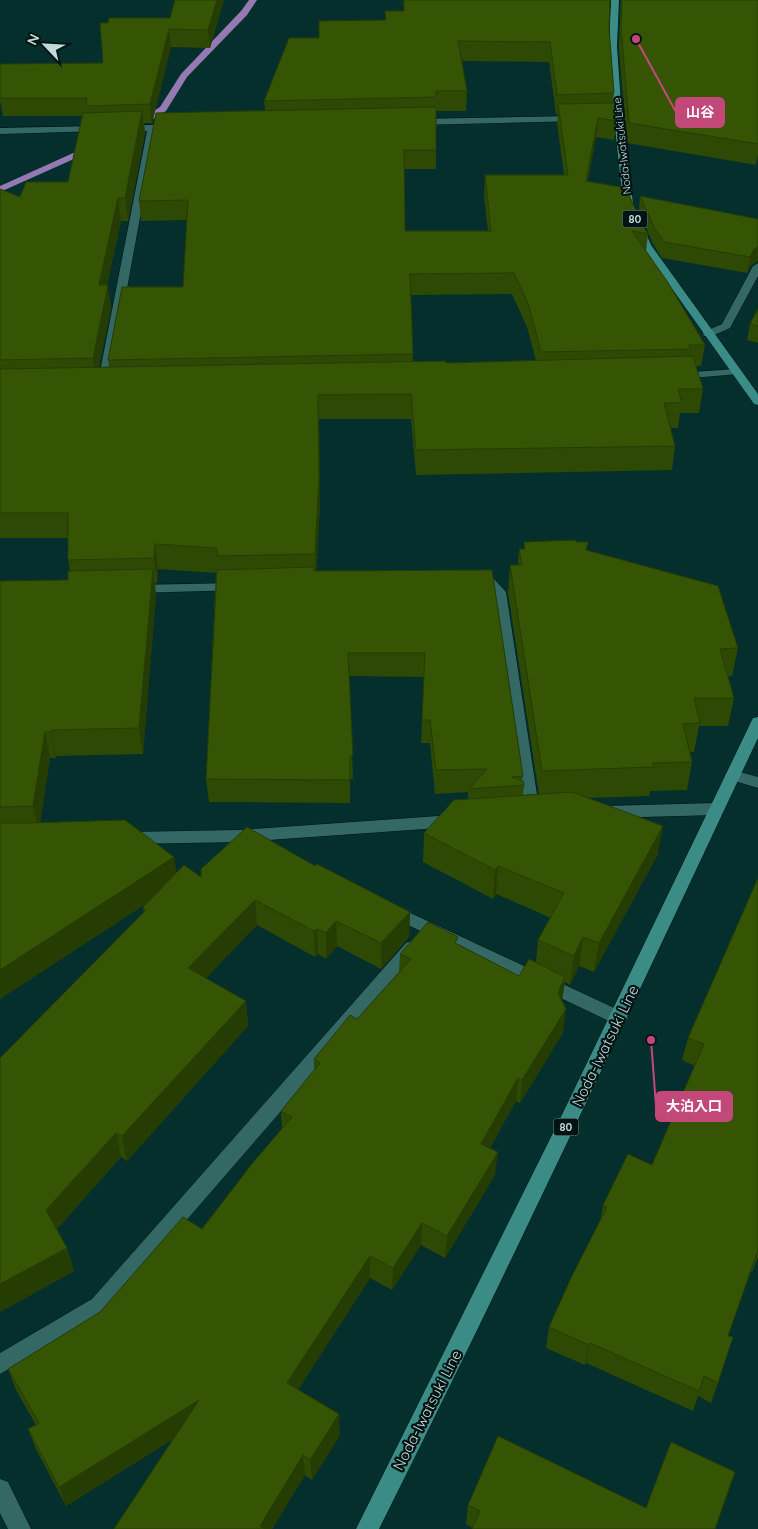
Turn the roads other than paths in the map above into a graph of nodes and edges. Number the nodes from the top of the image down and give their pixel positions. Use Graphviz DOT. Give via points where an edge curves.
graph roads {
  1 [pos="615,0"];
  2 [pos="588,118"];
  3 [pos="410,122"];
  4 [pos="182,127"];
  5 [pos="152,128"];
  6 [pos="0,130"];
  7 [pos="758,266"];
  8 [pos="746,290"];
  9 [pos="758,292"];
  10 [pos="708,334"];
  11 [pos="735,372"];
  12 [pos="663,377"];
  13 [pos="103,387"];
  14 [pos="758,402"];
  15 [pos="458,581"];
  16 [pos="249,586"];
  17 [pos="120,590"];
  18 [pos="758,722"];
  19 [pos="733,775"];
  20 [pos="758,783"];
  21 [pos="716,809"];
  22 [pos="590,813"];
  23 [pos="552,814"];
  24 [pos="532,815"];
  25 [pos="513,816"];
  26 [pos="464,820"];
  27 [pos="240,836"];
  28 [pos="110,838"];
  29 [pos="265,848"];
  30 [pos="378,903"];
  31 [pos="430,928"];
  32 [pos="619,1018"];
  33 [pos="0,1364"];
  34 [pos="0,1490"];
  35 [pos="20,1529"];
  36 [pos="367,1529"];
  1 -- 10 [label="main road, Noda-Iwatsuki Line / 80" via="613,118 628,203 646,245"];
  2 -- 3 [label="street"];
  4 -- 5 [label="street"];
  5 -- 6 [label="street"];
  5 -- 13 [label="street"];
  7 -- 8 [label="street"];
  8 -- 9 [label="street"];
  8 -- 10 [label="street" via="726,326"];
  10 -- 11 [label="main road, Noda-Iwatsuki Line / 80"];
  11 -- 12 [label="street"];
  11 -- 14 [label="main road, Noda-Iwatsuki Line / 80"];
  15 -- 24 [label="street" via="488,580 499,592"];
  16 -- 17 [label="street"];
  18 -- 19 [label="main road, Noda-Iwatsuki Line / 80"];
  19 -- 20 [label="street"];
  19 -- 21 [label="main road, Noda-Iwatsuki Line / 80"];
  21 -- 22 [label="street"];
  21 -- 32 [label="main road, Noda-Iwatsuki Line / 80"];
  23 -- 24 [label="street"];
  24 -- 25 [label="street"];
  26 -- 27 [label="street"];
  27 -- 28 [label="street"];
  27 -- 29 [label="street"];
  30 -- 31 [label="street"];
  31 -- 32 [label="street"];
  31 -- 33 [label="street" via="99,1306"];
  32 -- 36 [label="main road, Noda-Iwatsuki Line / 80"];
  34 -- 35 [label="street"];
}
